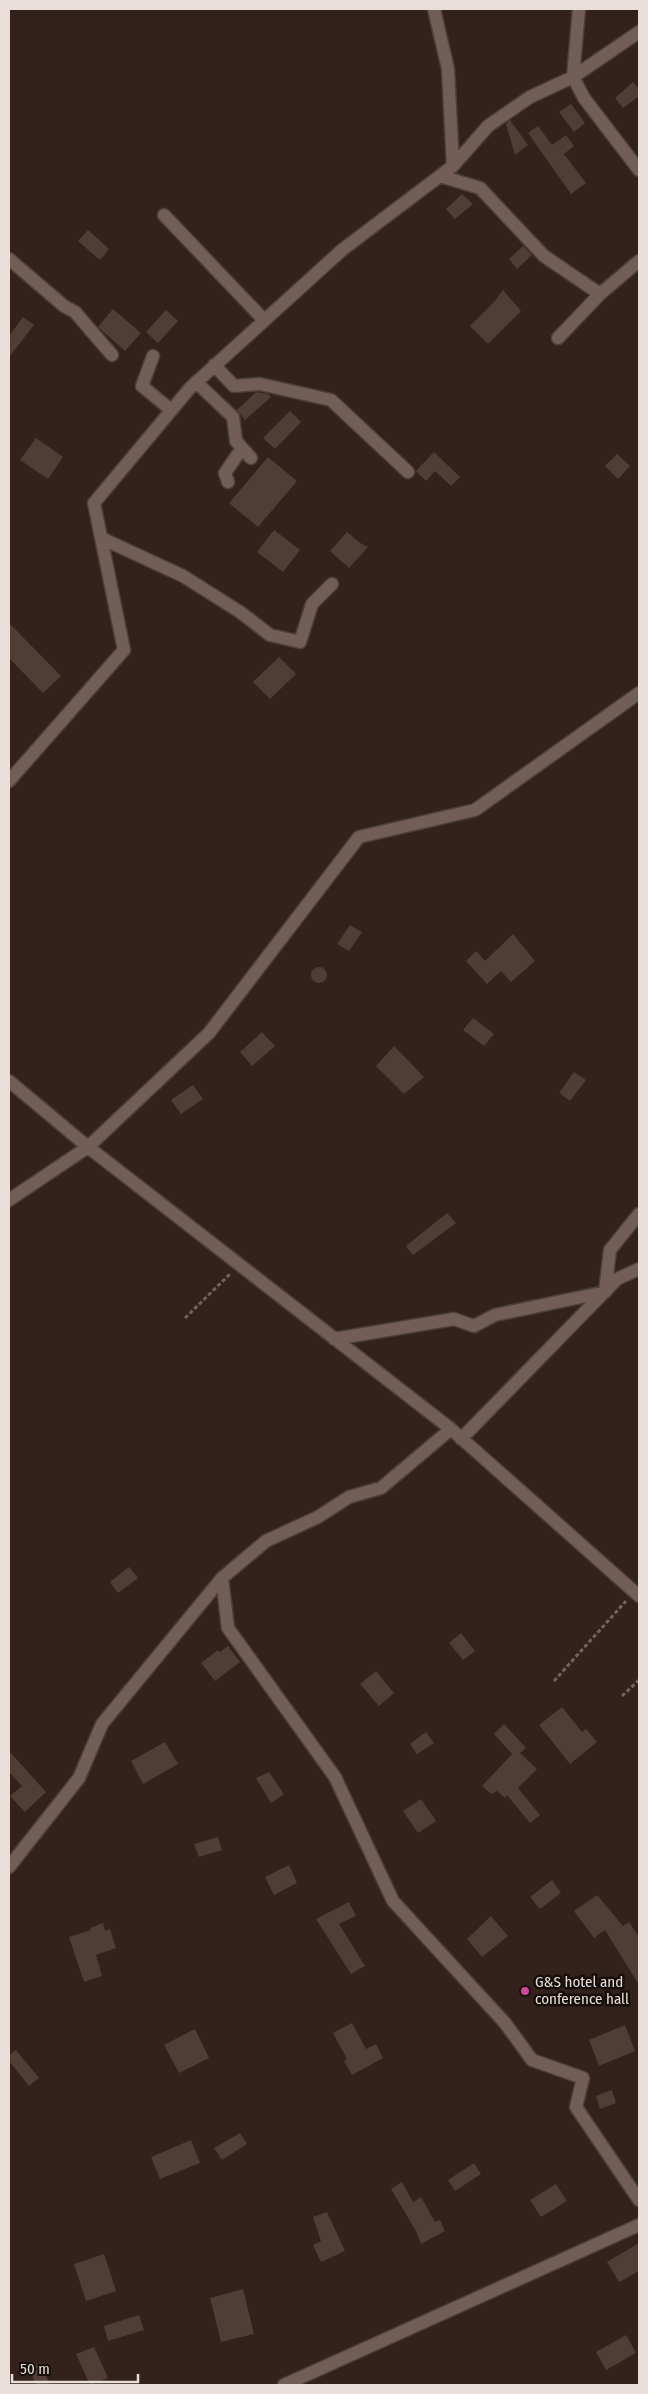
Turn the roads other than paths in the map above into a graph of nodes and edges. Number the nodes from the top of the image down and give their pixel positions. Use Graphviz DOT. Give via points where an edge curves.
graph roads {
  1 [pos="434,9"];
  2 [pos="579,9"];
  3 [pos="639,32"];
  4 [pos="573,77"];
  5 [pos="453,166"];
  6 [pos="639,170"];
  7 [pos="440,176"];
  8 [pos="164,215"];
  9 [pos="9,260"];
  10 [pos="639,261"];
  11 [pos="600,294"];
  12 [pos="264,320"];
  13 [pos="558,338"];
  14 [pos="112,355"];
  15 [pos="153,356"];
  16 [pos="214,366"];
  17 [pos="196,382"];
  18 [pos="171,410"];
  19 [pos="242,448"];
  20 [pos="252,458"];
  21 [pos="408,472"];
  22 [pos="228,482"];
  23 [pos="101,538"];
  24 [pos="332,584"];
  25 [pos="639,693"];
  26 [pos="9,781"];
  27 [pos="9,1081"];
  28 [pos="88,1147"];
  29 [pos="9,1200"];
  30 [pos="639,1214"];
  31 [pos="639,1269"];
  32 [pos="605,1292"];
  33 [pos="334,1339"];
  34 [pos="450,1429"];
  35 [pos="461,1439"];
  36 [pos="222,1578"];
  37 [pos="637,1594"];
  38 [pos="9,1868"];
  39 [pos="639,2200"];
  40 [pos="639,2225"];
  41 [pos="284,2385"];
  1 -- 5 [label="street" via="448,68"];
  2 -- 4 [label="street"];
  3 -- 4 [label="street"];
  4 -- 5 [label="street" via="530,97 488,126"];
  4 -- 6 [label="street" via="584,98"];
  5 -- 7 [label="street"];
  7 -- 11 [label="street" via="480,188 544,256"];
  7 -- 12 [label="street" via="342,250"];
  8 -- 12 [label="street"];
  9 -- 14 [label="street" via="75,312"];
  10 -- 11 [label="street"];
  11 -- 13 [label="street"];
  12 -- 16 [label="street"];
  15 -- 18 [label="street" via="142,386"];
  16 -- 17 [label="street"];
  16 -- 21 [label="street" via="234,386 260,384 330,400"];
  17 -- 18 [label="street"];
  17 -- 19 [label="street" via="233,417 236,441"];
  18 -- 23 [label="street" via="94,504"];
  19 -- 20 [label="street"];
  19 -- 22 [label="street" via="225,473"];
  23 -- 24 [label="street" via="183,576 270,635 300,642 312,604"];
  23 -- 26 [label="street" via="124,650"];
  25 -- 28 [label="street" via="475,810 359,837 209,1033"];
  27 -- 28 [label="street"];
  28 -- 29 [label="street"];
  28 -- 33 [label="street"];
  30 -- 32 [label="street" via="610,1250"];
  31 -- 32 [label="street" via="617,1279"];
  32 -- 33 [label="street" via="495,1315 474,1326 454,1319"];
  32 -- 35 [label="street"];
  33 -- 34 [label="street"];
  34 -- 35 [label="street"];
  34 -- 36 [label="street" via="381,1488 349,1497 318,1517 266,1541"];
  35 -- 37 [label="street"];
  36 -- 38 [label="street" via="102,1724 79,1778"];
  36 -- 39 [label="street" via="228,1628 335,1777 393,1900 505,2023 532,2060 582,2078 576,2107"];
  40 -- 41 [label="street"];
}
